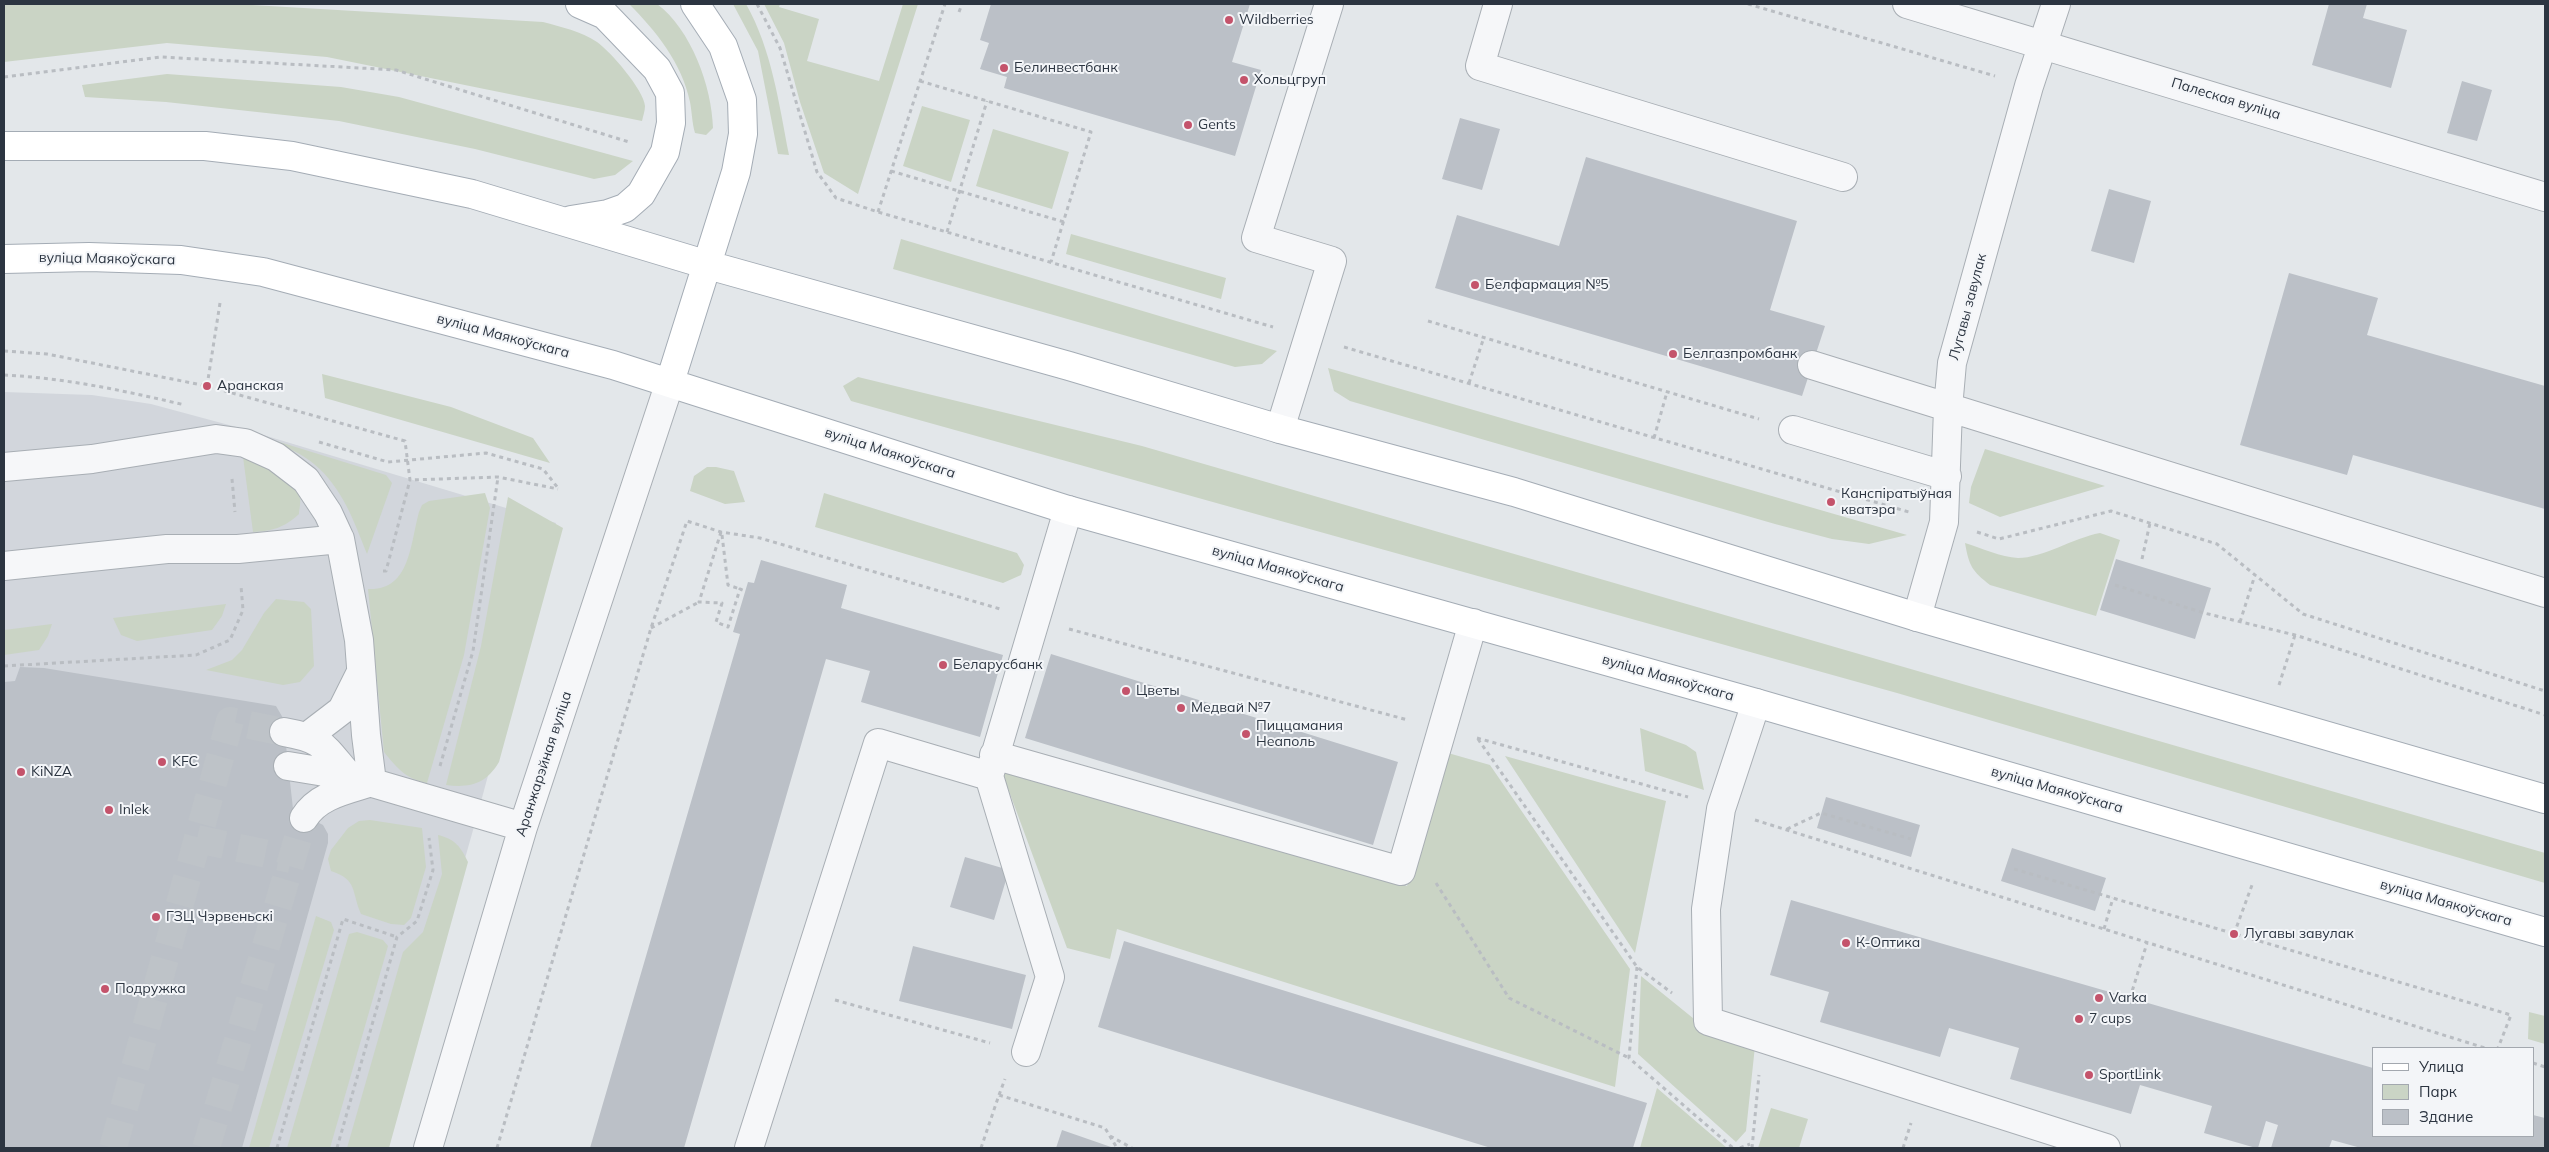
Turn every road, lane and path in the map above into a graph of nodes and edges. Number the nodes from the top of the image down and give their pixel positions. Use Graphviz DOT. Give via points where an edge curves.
graph roads {
  1 [pos="580,4"];
  2 [pos="696,4"];
  3 [pos="757,4"];
  4 [pos="945,4"];
  5 [pos="962,4"];
  6 [pos="1329,4"];
  7 [pos="1498,4"];
  8 [pos="1748,4"];
  9 [pos="1907,4"];
  10 [pos="2056,4"];
  11 [pos="959,12"];
  12 [pos="2043,43"];
  13 [pos="4,77"];
  14 [pos="920,81"];
  15 [pos="2029,86"];
  16 [pos="987,101"];
  17 [pos="634,144"];
  18 [pos="4,146"];
  19 [pos="891,171"];
  20 [pos="1842,177"];
  21 [pos="960,191"];
  22 [pos="2545,197"];
  23 [pos="878,212"];
  24 [pos="562,221"];
  25 [pos="1064,222"];
  26 [pos="947,232"];
  27 [pos="4,258"];
  28 [pos="1051,262"];
  29 [pos="708,265"];
  30 [pos="225,267"];
  31 [pos="1428,321"];
  32 [pos="1308,337"];
  33 [pos="1484,337"];
  34 [pos="4,351"];
  35 [pos="1812,365"];
  36 [pos="670,382"];
  37 [pos="1468,383"];
  38 [pos="207,386"];
  39 [pos="1667,392"];
  40 [pos="1948,408"];
  41 [pos="1280,429"];
  42 [pos="1793,430"];
  43 [pos="1654,438"];
  44 [pos="4,468"];
  45 [pos="1947,476"];
  46 [pos="498,477"];
  47 [pos="558,488"];
  48 [pos="1068,510"];
  49 [pos="1944,522"];
  50 [pos="2150,523"];
  51 [pos="721,532"];
  52 [pos="340,539"];
  53 [pos="2142,559"];
  54 [pos="4,566"];
  55 [pos="2255,575"];
  56 [pos="2115,585"];
  57 [pos="740,589"];
  58 [pos="745,591"];
  59 [pos="2545,593"];
  60 [pos="700,602"];
  61 [pos="1917,617"];
  62 [pos="1035,620"];
  63 [pos="2240,622"];
  64 [pos="1473,623"];
  65 [pos="651,628"];
  66 [pos="2295,635"];
  67 [pos="362,671"];
  68 [pos="2545,691"];
  69 [pos="1756,703"];
  70 [pos="2545,715"];
  71 [pos="2269,718"];
  72 [pos="1442,729"];
  73 [pos="1477,738"];
  74 [pos="288,766"];
  75 [pos="991,766"];
  76 [pos="438,773"];
  77 [pos="360,779"];
  78 [pos="2545,799"];
  79 [pos="1721,809"];
  80 [pos="304,818"];
  81 [pos="523,826"];
  82 [pos="1787,830"];
  83 [pos="428,834"];
  84 [pos="1911,839"];
  85 [pos="2264,850"];
  86 [pos="2014,869"];
  87 [pos="1443,894"];
  88 [pos="2113,898"];
  89 [pos="2104,929"];
  90 [pos="2545,932"];
  91 [pos="2234,934"];
  92 [pos="397,937"];
  93 [pos="2147,943"];
  94 [pos="1637,967"];
  95 [pos="798,990"];
  96 [pos="2130,998"];
  97 [pos="1708,1021"];
  98 [pos="1764,1039"];
  99 [pos="996,1045"];
  100 [pos="2482,1047"];
  101 [pos="2498,1047"];
  102 [pos="1026,1052"];
  103 [pos="1628,1058"];
  104 [pos="1005,1077"];
  105 [pos="999,1095"];
  106 [pos="1110,1136"];
  107 [pos="1750,1144"];
  108 [pos="277,1148"];
  109 [pos="337,1148"];
  110 [pos="428,1148"];
  111 [pos="497,1148"];
  112 [pos="748,1148"];
  113 [pos="981,1148"];
  114 [pos="1117,1148"];
  115 [pos="1132,1148"];
  116 [pos="1733,1148"];
  117 [pos="1740,1148"];
  118 [pos="1752,1148"];
  119 [pos="2106,1148"];
  1 -- 24 [label="main road" via="605,15 657,69 670,93 671,123 665,152 641,194 625,208 608,214"];
  2 -- 29 [label="main road" via="723,46 742,100 743,134 736,172"];
  3 -- 23 [label="path" via="780,48 817,172 836,198"];
  4 -- 14 [label="path"];
  5 -- 11 [label="path"];
  6 -- 32 [label="street" via="1256,238 1332,261"];
  7 -- 20 [label="street" via="1480,66"];
  8 -- 15 [label="path"];
  9 -- 12 [label="street, Палеская вуліца"];
  10 -- 12 [label="street, Лугавы завулак"];
  12 -- 15 [label="street, Лугавы завулак"];
  12 -- 22 [label="street, Палеская вуліца"];
  13 -- 17 [label="path" via="161,58 396,70"];
  14 -- 16 [label="path"];
  14 -- 19 [label="path"];
  15 -- 40 [label="street, Лугавы завулак" via="1952,363"];
  16 -- 21 [label="path"];
  16 -- 25 [label="path" via="1091,132"];
  18 -- 24 [label="main road" via="204,146 292,156 472,194"];
  19 -- 21 [label="path"];
  19 -- 23 [label="path"];
  21 -- 25 [label="path"];
  21 -- 26 [label="path"];
  23 -- 26 [label="path"];
  24 -- 29 [label="main road"];
  25 -- 28 [label="path"];
  26 -- 28 [label="path"];
  27 -- 30 [label="main road, вуліца Маякоўскага" via="172,260"];
  28 -- 32 [label="path"];
  29 -- 36 [label="main road"];
  29 -- 41 [label="main road"];
  30 -- 36 [label="main road, вуліца Маякоўскага" via="264,272"];
  30 -- 38 [label="path"];
  31 -- 33 [label="path"];
  32 -- 37 [label="path"];
  32 -- 41 [label="street"];
  33 -- 37 [label="path"];
  33 -- 39 [label="path"];
  34 -- 38 [label="path" via="47,354"];
  35 -- 40 [label="street"];
  36 -- 48 [label="main road, вуліца Маякоўскага"];
  36 -- 81 [label="street, Аранжарэйная вуліца"];
  37 -- 43 [label="path"];
  38 -- 46 [label="path" via="405,441 410,480"];
  39 -- 42 [label="path"];
  39 -- 43 [label="path"];
  40 -- 45 [label="street, Лугавы завулак"];
  40 -- 59 [label="street"];
  41 -- 61 [label="main road" via="1514,492"];
  42 -- 45 [label="street"];
  43 -- 49 [label="path"];
  44 -- 52 [label="street" via="92,459 216,439 245,443 276,456 306,480 328,513"];
  45 -- 49 [label="street, Лугавы завулак"];
  46 -- 47 [label="path"];
  46 -- 76 [label="path" via="473,652"];
  48 -- 62 [label="street"];
  48 -- 64 [label="main road, вуліца Маякоўскага"];
  49 -- 50 [label="path" via="2000,539 2111,511"];
  49 -- 61 [label="street, Лугавы завулак"];
  50 -- 53 [label="path"];
  50 -- 55 [label="path" via="2217,544"];
  51 -- 57 [label="path" via="728,585"];
  51 -- 60 [label="path"];
  51 -- 62 [label="path" via="760,538"];
  51 -- 65 [label="path" via="687,520"];
  52 -- 54 [label="street" via="238,549 167,549"];
  52 -- 67 [label="street" via="360,640"];
  55 -- 63 [label="path"];
  55 -- 68 [label="path" via="2303,614"];
  56 -- 63 [label="path"];
  57 -- 58 [label="path"];
  57 -- 60 [label="path" via="728,627 716,622 722,603"];
  60 -- 65 [label="path"];
  61 -- 71 [label="main road"];
  62 -- 72 [label="path"];
  62 -- 75 [label="street"];
  63 -- 66 [label="path"];
  64 -- 69 [label="main road, вуліца Маякоўскага"];
  64 -- 72 [label="street"];
  65 -- 111 [label="path"];
  66 -- 70 [label="path"];
  66 -- 71 [label="path"];
  67 -- 77 [label="street"];
  67 -- 77 [label="street" via="342,710 296,734 318,740"];
  69 -- 79 [label="street"];
  69 -- 85 [label="main road, вуліца Маякоўскага"];
  71 -- 78 [label="main road"];
  72 -- 73 [label="path"];
  72 -- 75 [label="street" via="1401,871"];
  73 -- 79 [label="path" via="1675,792"];
  73 -- 94 [label="path"];
  74 -- 77 [label="street"];
  75 -- 95 [label="street" via="878,743"];
  75 -- 102 [label="street" via="1050,977"];
  77 -- 80 [label="street" via="310,808"];
  77 -- 81 [label="street"];
  79 -- 82 [label="path"];
  79 -- 97 [label="street" via="1706,909"];
  81 -- 110 [label="street, Аранжарэйная вуліца"];
  82 -- 84 [label="path" via="1821,813"];
  82 -- 89 [label="path"];
  83 -- 92 [label="path" via="433,870 417,921"];
  85 -- 90 [label="main road, вуліца Маякоўскага"];
  85 -- 91 [label="path"];
  86 -- 88 [label="path"];
  87 -- 103 [label="path" via="1509,998"];
  88 -- 89 [label="path"];
  88 -- 91 [label="path"];
  89 -- 93 [label="path"];
  91 -- 101 [label="path" via="2511,1015"];
  92 -- 108 [label="path" via="343,919"];
  92 -- 109 [label="path"];
  93 -- 96 [label="path"];
  93 -- 100 [label="path"];
  94 -- 97 [label="path"];
  94 -- 103 [label="path"];
  95 -- 99 [label="path"];
  95 -- 112 [label="street"];
  97 -- 98 [label="street"];
  98 -- 107 [label="path"];
  98 -- 119 [label="street"];
  103 -- 116 [label="path"];
  104 -- 105 [label="path"];
  105 -- 106 [label="path" via="1105,1128"];
  105 -- 113 [label="path"];
  106 -- 114 [label="path"];
  106 -- 115 [label="path"];
  107 -- 117 [label="path"];
  107 -- 118 [label="path"];
}
